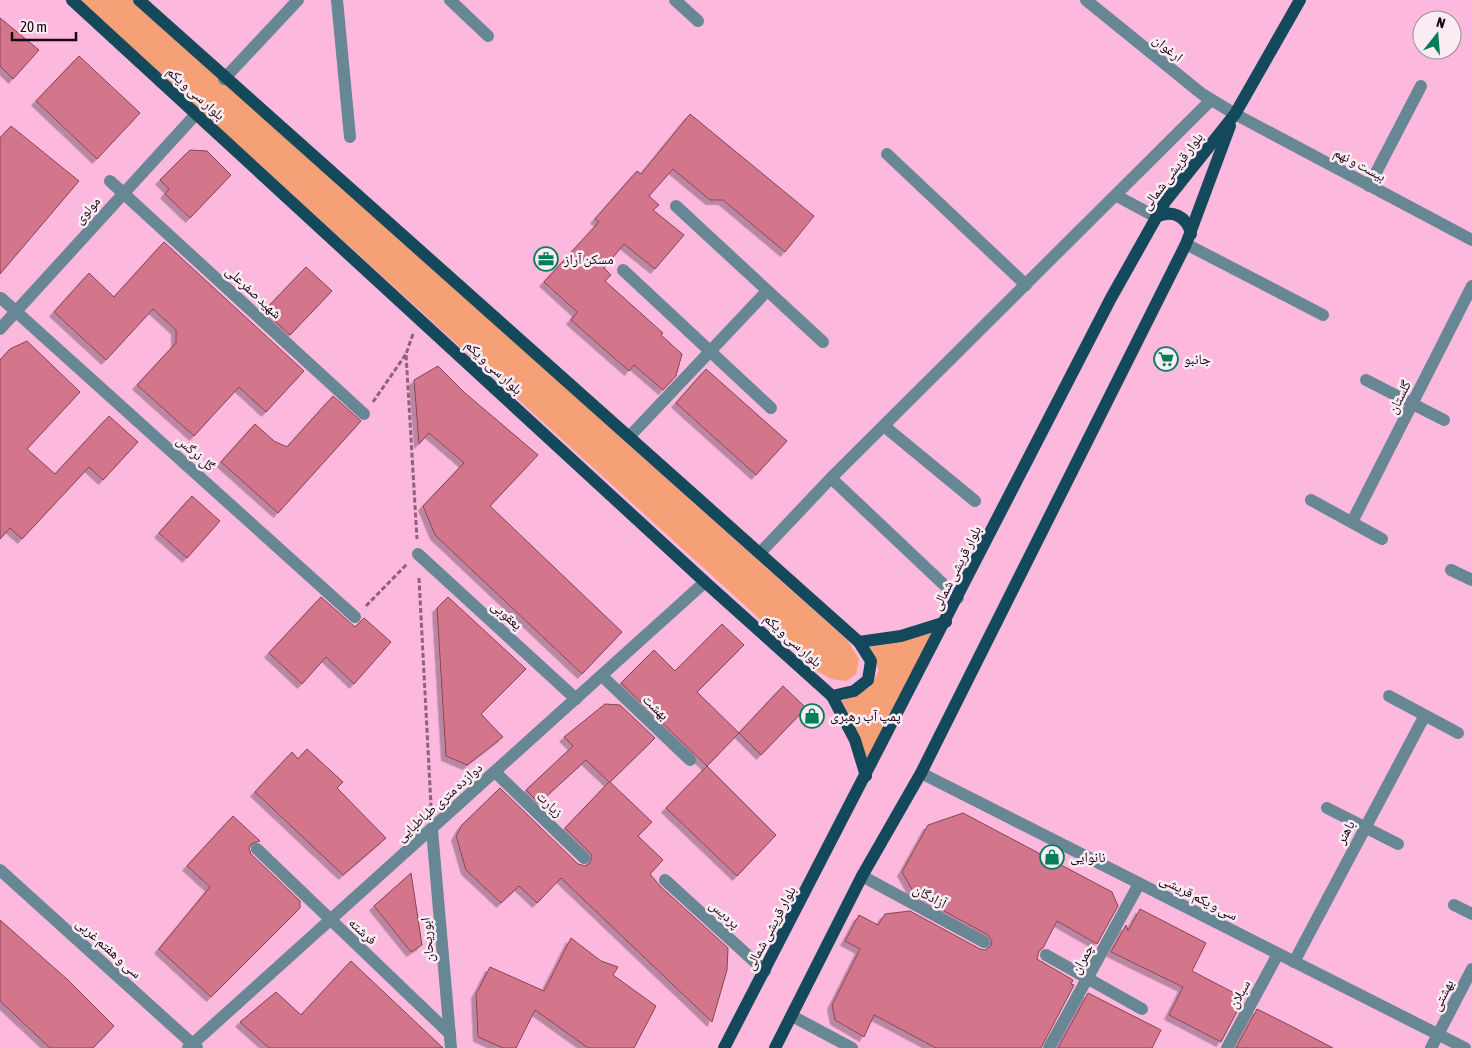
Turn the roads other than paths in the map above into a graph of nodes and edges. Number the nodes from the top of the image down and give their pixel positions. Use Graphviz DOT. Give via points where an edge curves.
graph roads {
  1 [pos="72,0"];
  2 [pos="139,0"];
  3 [pos="298,0"];
  4 [pos="337,0"];
  5 [pos="450,0"];
  6 [pos="675,0"];
  7 [pos="1086,0"];
  8 [pos="1300,0"];
  9 [pos="698,21"];
  10 [pos="488,36"];
  11 [pos="224,78"];
  12 [pos="1421,86"];
  13 [pos="1211,100"];
  14 [pos="197,113"];
  15 [pos="1235,114"];
  16 [pos="350,137"];
  17 [pos="887,154"];
  18 [pos="110,181"];
  19 [pos="1369,186"];
  20 [pos="123,192"];
  21 [pos="1117,196"];
  22 [pos="676,206"];
  23 [pos="1156,217"];
  24 [pos="1471,237"];
  25 [pos="1188,239"];
  26 [pos="623,270"];
  27 [pos="1026,285"];
  28 [pos="1472,286"];
  29 [pos="767,290"];
  30 [pos="1,298"];
  31 [pos="17,311"];
  32 [pos="1323,315"];
  33 [pos="0,329"];
  34 [pos="823,342"];
  35 [pos="710,351"];
  36 [pos="1366,380"];
  37 [pos="1412,404"];
  38 [pos="771,408"];
  39 [pos="364,414"];
  40 [pos="1444,420"];
  41 [pos="884,426"];
  42 [pos="629,437"];
  43 [pos="831,478"];
  44 [pos="1311,500"];
  45 [pos="975,501"];
  46 [pos="1352,522"];
  47 [pos="1382,539"];
  48 [pos="760,553"];
  49 [pos="418,554"];
  50 [pos="1451,570"];
  51 [pos="1472,580"];
  52 [pos="705,582"];
  53 [pos="958,598"];
  54 [pos="355,617"];
  55 [pos="946,622"];
  56 [pos="859,642"];
  57 [pos="602,676"];
  58 [pos="832,696"];
  59 [pos="1388,696"];
  60 [pos="576,699"];
  61 [pos="1424,717"];
  62 [pos="1458,733"];
  63 [pos="690,760"];
  64 [pos="495,772"];
  65 [pos="920,773"];
  66 [pos="866,776"];
  67 [pos="1327,808"];
  68 [pos="1365,828"];
  69 [pos="432,830"];
  70 [pos="1398,844"];
  71 [pos="257,849"];
  72 [pos="584,858"];
  73 [pos="0,870"];
  74 [pos="862,876"];
  75 [pos="665,880"];
  76 [pos="1139,884"];
  77 [pos="1454,904"];
  78 [pos="1472,914"];
  79 [pos="331,921"];
  80 [pos="984,942"];
  81 [pos="1278,954"];
  82 [pos="1046,955"];
  83 [pos="1294,962"];
  84 [pos="1472,968"];
  85 [pos="765,971"];
  86 [pos="1088,979"];
  87 [pos="1142,1010"];
  88 [pos="792,1016"];
  89 [pos="450,1034"];
  90 [pos="1438,1035"];
  91 [pos="192,1046"];
  92 [pos="452,1048"];
  93 [pos="724,1048"];
  94 [pos="775,1048"];
  95 [pos="852,1048"];
  96 [pos="1049,1048"];
  97 [pos="1226,1048"];
  98 [pos="1431,1048"];
  99 [pos="1465,1048"];
  1 -- 14 [label="main road, بلوار سی و یکم"];
  2 -- 11 [label="main road"];
  3 -- 11 [label="street"];
  4 -- 16 [label="street"];
  5 -- 10 [label="street"];
  6 -- 9 [label="street"];
  7 -- 13 [label="street, ارغوان" via="1148,53"];
  8 -- 15 [label="main road, بلوار قریشی شمالی"];
  11 -- 42 [label="main road"];
  12 -- 19 [label="street"];
  13 -- 15 [label="street, ارغوان"];
  13 -- 21 [label="street"];
  14 -- 20 [label="street, مولوی"];
  14 -- 52 [label="main road, بلوار سی و یکم"];
  15 -- 19 [label="street, بیست و نهم"];
  15 -- 23 [label="main road, بلوار قریشی شمالی"];
  15 -- 25 [label="main road, بلوار قریشی شمالی"];
  17 -- 27 [label="street"];
  18 -- 20 [label="street, شهید صفرعلی"];
  19 -- 24 [label="street, بیست و نهم"];
  20 -- 31 [label="street, مولوی"];
  20 -- 39 [label="street, شهید صفرعلی"];
  21 -- 23 [label="street"];
  21 -- 27 [label="street"];
  22 -- 29 [label="street"];
  23 -- 25 [label="main road" via="1167,213 1178,215 1187,222"];
  23 -- 53 [label="main road, بلوار قریشی شمالی" via="1111,298"];
  25 -- 32 [label="street"];
  25 -- 65 [label="main road, بلوار قریشی شمالی"];
  26 -- 35 [label="street"];
  27 -- 41 [label="street"];
  28 -- 37 [label="street, گلستان"];
  29 -- 34 [label="street"];
  29 -- 35 [label="street"];
  30 -- 31 [label="street, گل نرگس"];
  31 -- 33 [label="street, مولوی"];
  31 -- 54 [label="street, گل نرگس"];
  35 -- 38 [label="street"];
  35 -- 42 [label="street"];
  36 -- 37 [label="street"];
  37 -- 40 [label="street"];
  37 -- 46 [label="street, گلستان"];
  41 -- 43 [label="street"];
  41 -- 45 [label="street"];
  42 -- 48 [label="main road"];
  43 -- 48 [label="street"];
  43 -- 53 [label="street"];
  44 -- 46 [label="street"];
  46 -- 47 [label="street"];
  48 -- 56 [label="main road"];
  49 -- 60 [label="street, یعقوبی"];
  50 -- 51 [label="street"];
  52 -- 57 [label="street, دوازده متری طباطبایی"];
  52 -- 58 [label="main road, بلوار سی و یکم"];
  53 -- 55 [label="main road, بلوار قریشی شمالی"];
  55 -- 56 [label="main road" via="901,636"];
  55 -- 66 [label="main road, بلوار قریشی شمالی"];
  56 -- 58 [label="main road" via="871,661 868,680 854,691"];
  57 -- 60 [label="street, دوازده متری طباطبایی"];
  57 -- 63 [label="street, بهشت"];
  58 -- 66 [label="main road, بلوار سی و یکم" via="854,740"];
  59 -- 61 [label="street"];
  60 -- 64 [label="street, دوازده متری طباطبایی"];
  61 -- 62 [label="street"];
  61 -- 68 [label="street, باهنر"];
  64 -- 69 [label="street, دوازده متری طباطبایی"];
  64 -- 72 [label="street, زیارت"];
  65 -- 74 [label="main road, بلوار قریشی شمالی"];
  65 -- 76 [label="street, سی و یکم قریشی"];
  66 -- 85 [label="main road, بلوار قریشی شمالی"];
  67 -- 68 [label="street"];
  68 -- 70 [label="street"];
  68 -- 83 [label="street, باهنر"];
  69 -- 79 [label="street, دوازده متری طباطبایی"];
  69 -- 89 [label="street, ابوریحان"];
  71 -- 79 [label="street, فرشته"];
  73 -- 91 [label="street, سی و هفتم غربی"];
  74 -- 80 [label="street, آزادگان"];
  74 -- 88 [label="main road, بلوار قریشی شمالی"];
  75 -- 85 [label="street, پردیس"];
  76 -- 81 [label="street, سی و یکم قریشی"];
  76 -- 86 [label="street, چمران"];
  77 -- 78 [label="street"];
  79 -- 89 [label="street, فرشته"];
  79 -- 91 [label="street, دوازده متری طباطبایی"];
  81 -- 83 [label="street, سی و یکم قریشی"];
  81 -- 97 [label="street, سبلان"];
  82 -- 86 [label="street"];
  83 -- 90 [label="street, سی و یکم قریشی"];
  84 -- 90 [label="street, بهشتی"];
  85 -- 93 [label="main road, بلوار قریشی شمالی"];
  86 -- 87 [label="street"];
  86 -- 96 [label="street, چمران"];
  88 -- 94 [label="main road, بلوار قریشی شمالی"];
  88 -- 95 [label="street"];
  89 -- 92 [label="street, ابوریحان"];
  90 -- 98 [label="street, بهشتی"];
  90 -- 99 [label="street, سی و یکم قریشی"];
}
